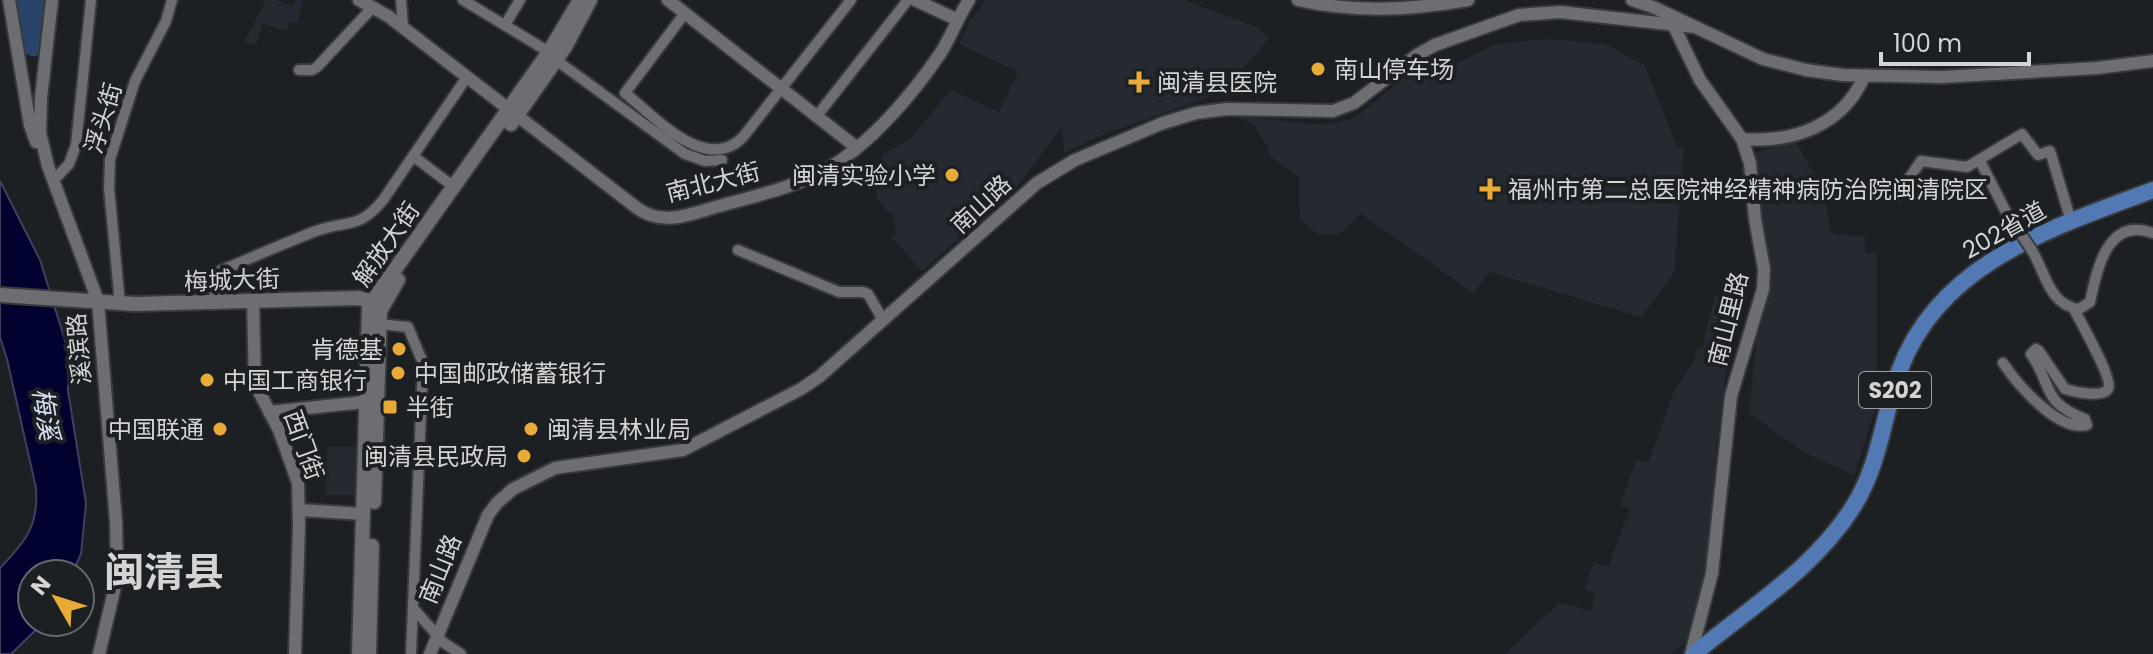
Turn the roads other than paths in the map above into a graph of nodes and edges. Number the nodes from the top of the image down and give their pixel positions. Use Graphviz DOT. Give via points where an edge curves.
graph roads {
  1 [pos="9,0"];
  2 [pos="52,0"];
  3 [pos="91,0"];
  4 [pos="172,0"];
  5 [pos="359,0"];
  6 [pos="401,0"];
  7 [pos="463,0"];
  8 [pos="520,0"];
  9 [pos="580,0"];
  10 [pos="590,0"];
  11 [pos="668,0"];
  12 [pos="851,0"];
  13 [pos="908,0"];
  14 [pos="915,0"];
  15 [pos="969,0"];
  16 [pos="1298,0"];
  17 [pos="1468,0"];
  18 [pos="1632,0"];
  19 [pos="1437,2"];
  20 [pos="481,4"];
  21 [pos="1403,5"];
  22 [pos="373,7"];
  23 [pos="684,7"];
  24 [pos="958,20"];
  25 [pos="1670,20"];
  26 [pos="505,25"];
  27 [pos="403,27"];
  28 [pos="553,56"];
  29 [pos="2153,61"];
  30 [pos="299,70"];
  31 [pos="467,77"];
  32 [pos="1864,77"];
  33 [pos="781,88"];
  34 [pos="513,113"];
  35 [pos="816,117"];
  36 [pos="1742,139"];
  37 [pos="856,147"];
  38 [pos="413,156"];
  39 [pos="722,160"];
  40 [pos="1980,161"];
  41 [pos="48,166"];
  42 [pos="53,181"];
  43 [pos="454,187"];
  44 [pos="2153,190"];
  45 [pos="1897,196"];
  46 [pos="2071,221"];
  47 [pos="2153,233"];
  48 [pos="738,250"];
  49 [pos="0,295"];
  50 [pos="90,301"];
  51 [pos="253,302"];
  52 [pos="376,303"];
  53 [pos="120,304"];
  54 [pos="215,304"];
  55 [pos="2074,309"];
  56 [pos="883,320"];
  57 [pos="388,325"];
  58 [pos="2003,363"];
  59 [pos="365,402"];
  60 [pos="269,412"];
  61 [pos="299,510"];
  62 [pos="364,514"];
  63 [pos="413,608"];
  64 [pos="437,635"];
  65 [pos="99,654"];
  66 [pos="295,654"];
  67 [pos="359,654"];
  68 [pos="369,654"];
  69 [pos="411,654"];
  70 [pos="430,654"];
  71 [pos="461,654"];
  72 [pos="1693,654"];
  1 -- 41 [label="street" via="30,125"];
  2 -- 41 [label="street, 溪滨路" via="40,111"];
  3 -- 42 [label="street" via="76,145 69,164"];
  4 -- 53 [label="street, 浮头街" via="135,81 110,159"];
  5 -- 22 [label="street, 南北大街"];
  6 -- 27 [label="street"];
  7 -- 20 [label="street"];
  8 -- 26 [label="street"];
  9 -- 28 [label="main road, 解放大街"];
  10 -- 28 [label="main road, 解放大街"];
  11 -- 23 [label="street"];
  12 -- 33 [label="street"];
  13 -- 35 [label="street"];
  14 -- 24 [label="street"];
  15 -- 24 [label="street, 南北大街"];
  16 -- 21 [label="street"];
  17 -- 19 [label="street"];
  18 -- 25 [label="street"];
  19 -- 21 [label="street"];
  20 -- 26 [label="street"];
  22 -- 27 [label="street, 南北大街"];
  22 -- 30 [label="street" via="317,67"];
  23 -- 33 [label="street"];
  23 -- 33 [label="street" via="625,93 684,140 706,149 731,146 743,137"];
  24 -- 37 [label="street, 南北大街" via="917,85"];
  25 -- 32 [label="street, 南山路" via="1777,63"];
  25 -- 36 [label="street, 南山里路" via="1700,80"];
  25 -- 56 [label="street, 南山路" via="1560,12 1519,15 1435,45 1354,103 1333,111 1227,109 1163,123 1075,160 1037,183"];
  26 -- 28 [label="street"];
  27 -- 31 [label="street, 南北大街"];
  28 -- 34 [label="main road, 解放大街"];
  28 -- 39 [label="street" via="679,151 705,161"];
  29 -- 32 [label="street" via="2001,74"];
  31 -- 34 [label="street, 南北大街"];
  31 -- 38 [label="street"];
  32 -- 36 [label="street" via="1852,99 1825,123 1791,136"];
  33 -- 35 [label="street"];
  34 -- 37 [label="street, 南北大街" via="645,214 663,218 798,182 828,169"];
  34 -- 43 [label="main road, 解放大街"];
  34 -- 52 [label="main road, 解放大街"];
  35 -- 37 [label="street"];
  36 -- 72 [label="street, 南山里路" via="1750,163 1764,279 1731,396 1712,573"];
  38 -- 43 [label="street"];
  38 -- 54 [label="street" via="369,214 215,273"];
  40 -- 45 [label="street" via="1958,167 1921,161"];
  40 -- 46 [label="street" via="2022,134 2038,155 2050,151"];
  40 -- 55 [label="street, bridge" via="2048,286"];
  41 -- 42 [label="street, 溪滨路"];
  42 -- 50 [label="street, 溪滨路"];
  43 -- 52 [label="main road, 解放大街"];
  44 -- 46 [label="main road, 202省道 / S202"];
  46 -- 72 [label="main road, 202省道 / S202" via="1990,261 1941,303 1904,361 1869,474 1852,509 1809,561"];
  47 -- 55 [label="street" via="2132,230 2116,237 2100,263 2090,302"];
  48 -- 56 [label="street" via="839,292 868,294"];
  49 -- 50 [label="main road, 梅城大街"];
  50 -- 53 [label="main road, 梅城大街"];
  50 -- 65 [label="street, 溪滨路" via="117,555"];
  51 -- 52 [label="main road, 梅城大街" via="359,298"];
  51 -- 54 [label="main road, 梅城大街"];
  51 -- 60 [label="street, 西门街" via="255,384"];
  52 -- 59 [label="main road, 解放大街" via="368,313"];
  52 -- 68 [label="main road, 解放大街"];
  53 -- 54 [label="main road, 梅城大街"];
  55 -- 58 [label="street" via="2105,371 2107,390 2065,389 2039,351 2031,354 2050,395 2087,425 2061,420 2027,394"];
  56 -- 64 [label="street, 南山路" via="807,386 691,447 555,468 513,489 484,521"];
  57 -- 63 [label="street" via="408,327 423,363"];
  59 -- 60 [label="street"];
  59 -- 62 [label="main road, 解放大街"];
  60 -- 61 [label="street, 西门街" via="295,472"];
  61 -- 62 [label="street"];
  61 -- 66 [label="street, 西门街"];
  62 -- 67 [label="main road, 解放大街"];
  63 -- 64 [label="street"];
  63 -- 69 [label="street"];
  64 -- 70 [label="street, 南山路"];
  64 -- 71 [label="street"];
}
